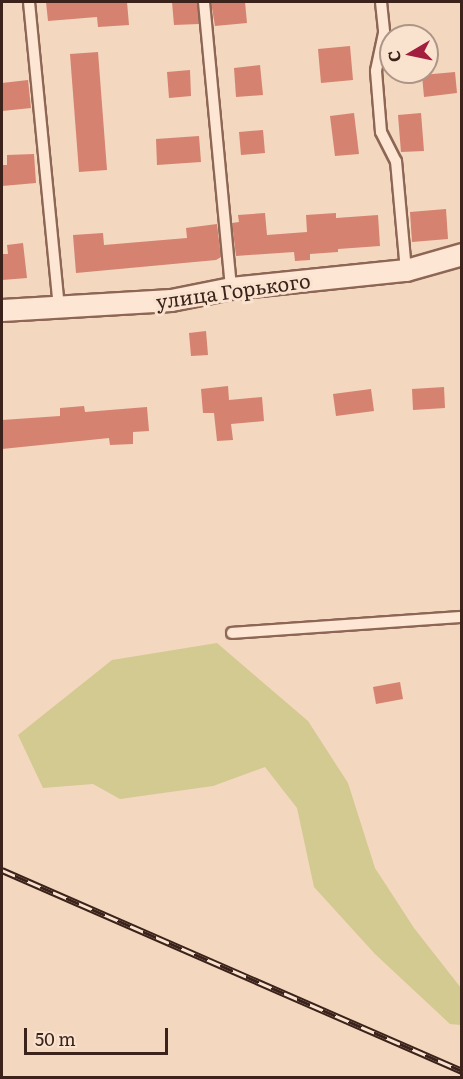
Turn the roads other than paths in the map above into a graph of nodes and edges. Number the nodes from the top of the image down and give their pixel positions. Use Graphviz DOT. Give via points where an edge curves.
graph roads {
  1 [pos="29,2"];
  2 [pos="204,2"];
  3 [pos="381,2"];
  4 [pos="462,254"];
  5 [pos="406,270"];
  6 [pos="231,288"];
  7 [pos="59,309"];
  8 [pos="2,310"];
  9 [pos="462,616"];
  10 [pos="232,633"];
  1 -- 7 [label="lane"];
  2 -- 6 [label="lane"];
  3 -- 5 [label="lane" via="384,33 375,71 381,132 396,161"];
  4 -- 5 [label="street, улица Горького"];
  5 -- 6 [label="street, улица Горького"];
  6 -- 7 [label="street, улица Горького" via="171,300"];
  7 -- 8 [label="street, улица Горького"];
  9 -- 10 [label="lane"];
}
